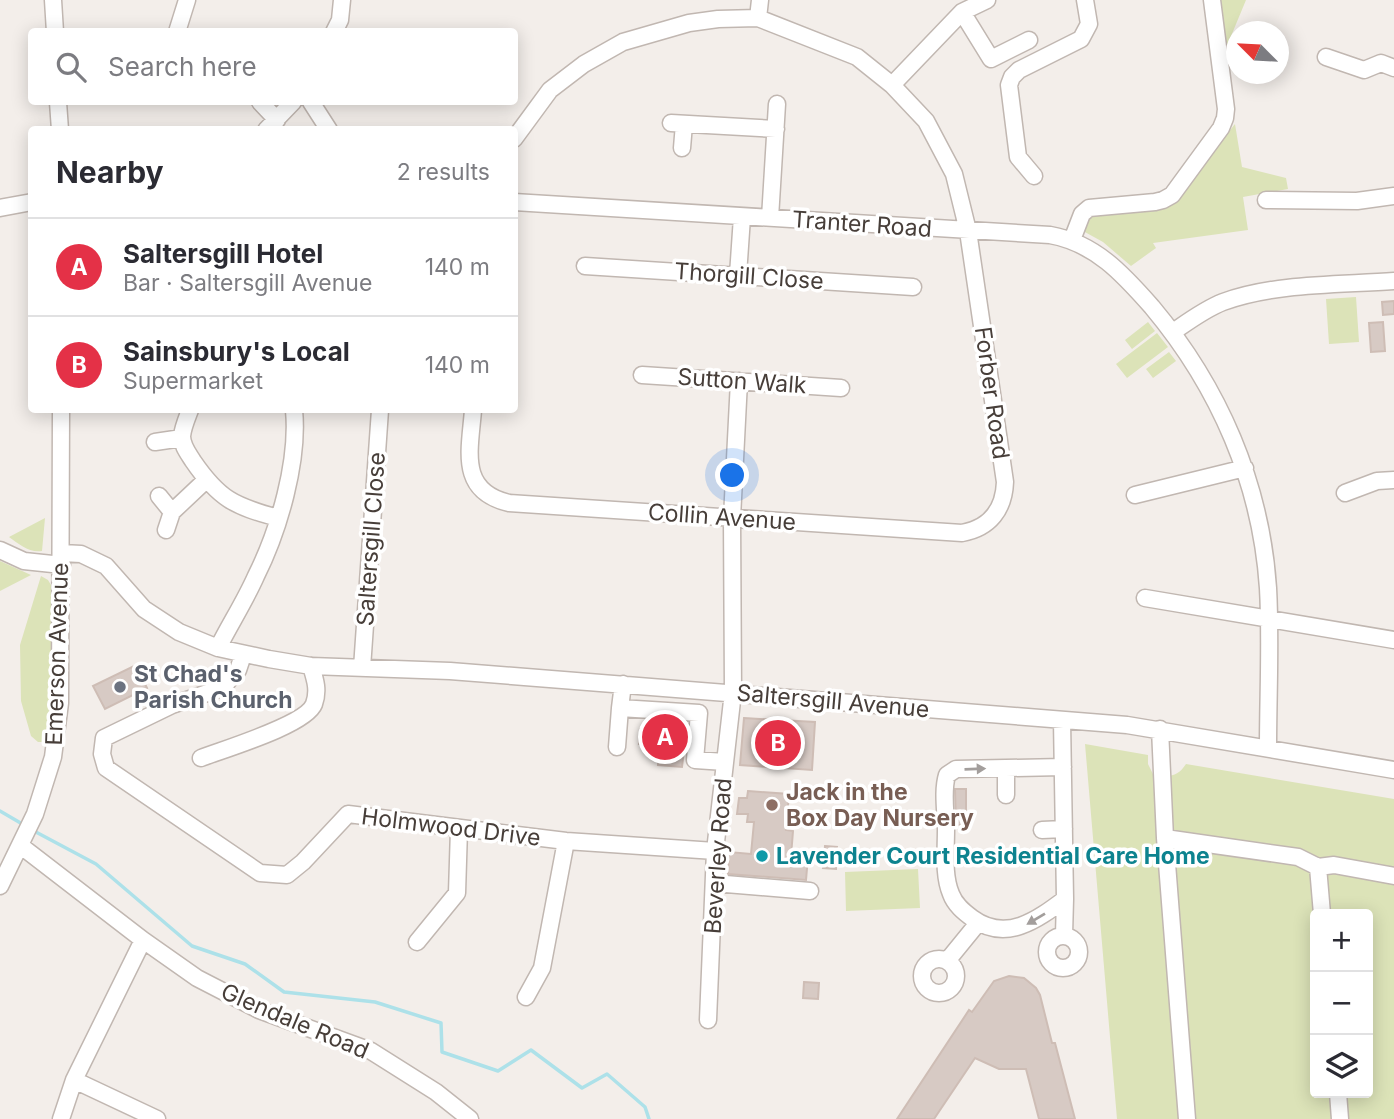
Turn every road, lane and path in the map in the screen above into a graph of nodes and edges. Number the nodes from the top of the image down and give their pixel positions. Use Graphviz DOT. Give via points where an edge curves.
graph roads {
  1 [pos="53,0"];
  2 [pos="187,0"];
  3 [pos="342,0"];
  4 [pos="760,0"];
  5 [pos="987,0"];
  6 [pos="1085,0"];
  7 [pos="1212,0"];
  8 [pos="962,12"];
  9 [pos="758,18"];
  10 [pos="55,28"];
  11 [pos="178,28"];
  12 [pos="336,28"];
  13 [pos="1029,40"];
  14 [pos="1326,57"];
  15 [pos="1394,68"];
  16 [pos="892,85"];
  17 [pos="777,104"];
  18 [pos="58,105"];
  19 [pos="262,105"];
  20 [pos="290,105"];
  21 [pos="312,105"];
  22 [pos="272,125"];
  23 [pos="60,126"];
  24 [pos="326,126"];
  25 [pos="776,130"];
  26 [pos="518,134"];
  27 [pos="682,148"];
  28 [pos="1034,176"];
  29 [pos="1394,195"];
  30 [pos="1266,200"];
  31 [pos="518,202"];
  32 [pos="28,203"];
  33 [pos="0,208"];
  34 [pos="742,217"];
  35 [pos="770,218"];
  36 [pos="968,231"];
  37 [pos="1072,240"];
  38 [pos="585,266"];
  39 [pos="738,275"];
  40 [pos="1394,281"];
  41 [pos="913,287"];
  42 [pos="1172,332"];
  43 [pos="642,375"];
  44 [pos="739,382"];
  45 [pos="841,388"];
  46 [pos="61,413"];
  47 [pos="189,413"];
  48 [pos="294,413"];
  49 [pos="380,413"];
  50 [pos="473,413"];
  51 [pos="182,438"];
  52 [pos="155,442"];
  53 [pos="1245,468"];
  54 [pos="206,480"];
  55 [pos="1394,480"];
  56 [pos="1345,494"];
  57 [pos="1135,495"];
  58 [pos="159,496"];
  59 [pos="172,512"];
  60 [pos="278,518"];
  61 [pos="732,518"];
  62 [pos="166,530"];
  63 [pos="962,533"];
  64 [pos="0,550"];
  65 [pos="62,559"];
  66 [pos="1145,598"];
  67 [pos="1269,620"];
  68 [pos="1394,640"];
  69 [pos="218,648"];
  70 [pos="243,655"];
  71 [pos="312,666"];
  72 [pos="362,668"];
  73 [pos="623,684"];
  74 [pos="733,692"];
  75 [pos="620,708"];
  76 [pos="1062,720"];
  77 [pos="1160,729"];
  78 [pos="617,747"];
  79 [pos="1268,748"];
  80 [pos="201,758"];
  81 [pos="725,762"];
  82 [pos="1063,767"];
  83 [pos="1006,768"];
  84 [pos="1394,770"];
  85 [pos="1006,795"];
  86 [pos="458,829"];
  87 [pos="1064,829"];
  88 [pos="1042,830"];
  89 [pos="1165,838"];
  90 [pos="23,840"];
  91 [pos="566,841"];
  92 [pos="715,851"];
  93 [pos="1318,867"];
  94 [pos="1394,876"];
  95 [pos="2,879"];
  96 [pos="714,883"];
  97 [pos="810,891"];
  98 [pos="1065,899"];
  99 [pos="1322,909"];
  100 [pos="978,923"];
  101 [pos="1064,935"];
  102 [pos="143,940"];
  103 [pos="416,942"];
  104 [pos="947,961"];
  105 [pos="526,997"];
  106 [pos="708,1020"];
  107 [pos="74,1080"];
  108 [pos="1338,1098"];
  109 [pos="61,1119"];
  110 [pos="157,1119"];
  111 [pos="470,1119"];
  112 [pos="1187,1119"];
  113 [pos="1340,1119"];
  1 -- 10 [label="street"];
  2 -- 11 [label="street"];
  3 -- 12 [label="street"];
  4 -- 9 [label="street"];
  5 -- 8 [label="street"];
  6 -- 28 [label="street" via="1089,24 1081,39 1019,70 1009,86 1018,157"];
  7 -- 37 [label="street" via="1226,109 1221,128 1172,195 1163,201 1089,208"];
  8 -- 13 [label="street" via="991,59"];
  8 -- 16 [label="street"];
  9 -- 16 [label="street, Forber Road" via="857,57"];
  9 -- 26 [label="street" via="689,23 623,42 550,90"];
  14 -- 15 [label="street" via="1364,70 1381,63"];
  16 -- 36 [label="street, Forber Road" via="926,121 941,147 954,174"];
  17 -- 25 [label="street"];
  18 -- 23 [label="street"];
  19 -- 22 [label="street"];
  20 -- 22 [label="street"];
  21 -- 24 [label="street"];
  25 -- 27 [label="street" via="677,124"];
  25 -- 35 [label="street"];
  29 -- 30 [label="street" via="1357,201"];
  31 -- 34 [label="street, Tranter Road"];
  32 -- 33 [label="street"];
  34 -- 35 [label="street, Tranter Road"];
  34 -- 39 [label="street"];
  35 -- 36 [label="street, Tranter Road"];
  36 -- 37 [label="street, Tranter Road"];
  36 -- 63 [label="street, Forber Road" via="1005,495 993,518"];
  37 -- 42 [label="street, Tranter Road" via="1104,257"];
  38 -- 39 [label="street, Thorgill Close"];
  39 -- 41 [label="street, Thorgill Close"];
  40 -- 42 [label="street" via="1247,295 1222,302"];
  42 -- 53 [label="street, Tranter Road" via="1216,400"];
  43 -- 44 [label="street, Sutton Walk"];
  44 -- 45 [label="street, Sutton Walk"];
  44 -- 61 [label="street, Beverley Road"];
  46 -- 65 [label="street, Emerson Avenue"];
  47 -- 51 [label="street"];
  48 -- 60 [label="street" via="296,432"];
  49 -- 72 [label="street, Saltersgill Close"];
  50 -- 61 [label="street, Collin Avenue" via="472,475 485,494 496,500"];
  51 -- 52 [label="street"];
  51 -- 54 [label="street"];
  53 -- 57 [label="street"];
  53 -- 67 [label="street, Tranter Road" via="1263,547"];
  54 -- 59 [label="street"];
  54 -- 60 [label="street" via="243,509"];
  55 -- 56 [label="street" via="1377,481"];
  58 -- 59 [label="street"];
  59 -- 62 [label="street"];
  60 -- 69 [label="street" via="257,575"];
  61 -- 63 [label="street, Collin Avenue"];
  61 -- 74 [label="street, Beverley Road"];
  64 -- 65 [label="street, Saltersgill Avenue" via="24,561"];
  65 -- 69 [label="street, Saltersgill Avenue" via="81,554 106,566 144,609 179,632"];
  65 -- 90 [label="street, Emerson Avenue" via="60,703 53,757"];
  66 -- 67 [label="street"];
  67 -- 68 [label="street"];
  67 -- 79 [label="street, Tranter Road"];
  69 -- 70 [label="street, Saltersgill Avenue"];
  70 -- 71 [label="street, Saltersgill Avenue"];
  70 -- 86 [label="street, Holmwood Drive" via="239,670 222,688 172,705 104,738 106,768 260,873 287,875 348,814"];
  71 -- 72 [label="street, Saltersgill Avenue"];
  71 -- 80 [label="street" via="317,689 313,707 296,722"];
  72 -- 73 [label="street, Saltersgill Avenue"];
  73 -- 74 [label="street, Saltersgill Avenue"];
  73 -- 75 [label="street"];
  74 -- 76 [label="street, Saltersgill Avenue"];
  74 -- 81 [label="street, Beverley Road"];
  75 -- 78 [label="street"];
  75 -- 81 [label="street" via="698,713 695,760"];
  76 -- 77 [label="street, Saltersgill Avenue"];
  76 -- 82 [label="street"];
  77 -- 79 [label="street, Saltersgill Avenue"];
  77 -- 89 [label="street"];
  79 -- 84 [label="street, Saltersgill Avenue"];
  81 -- 92 [label="street, Beverley Road"];
  82 -- 83 [label="street"];
  82 -- 87 [label="street"];
  83 -- 85 [label="street"];
  100 -- 83 [label="street, one-way" via="952,897 947,879 945,782 956,769"];
  86 -- 91 [label="street, Holmwood Drive"];
  86 -- 103 [label="street" via="457,894"];
  87 -- 88 [label="street"];
  87 -- 98 [label="street"];
  89 -- 93 [label="street" via="1298,858"];
  89 -- 112 [label="street"];
  90 -- 95 [label="street, Emerson Avenue"];
  90 -- 102 [label="street, Glendale Road"];
  91 -- 92 [label="street, Holmwood Drive"];
  91 -- 105 [label="street" via="542,968"];
  92 -- 96 [label="street, Beverley Road"];
  93 -- 94 [label="street" via="1334,865"];
  93 -- 99 [label="street"];
  96 -- 97 [label="street"];
  96 -- 106 [label="street, Beverley Road"];
  98 -- 100 [label="street, one-way" via="1023,927 1007,930"];
  98 -- 101 [label="street"];
  100 -- 104 [label="street"];
  102 -- 107 [label="street"];
  102 -- 111 [label="street, Glendale Road" via="197,978 259,1010 371,1051"];
  107 -- 109 [label="street"];
  107 -- 110 [label="street"];
  108 -- 113 [label="street"];
}
